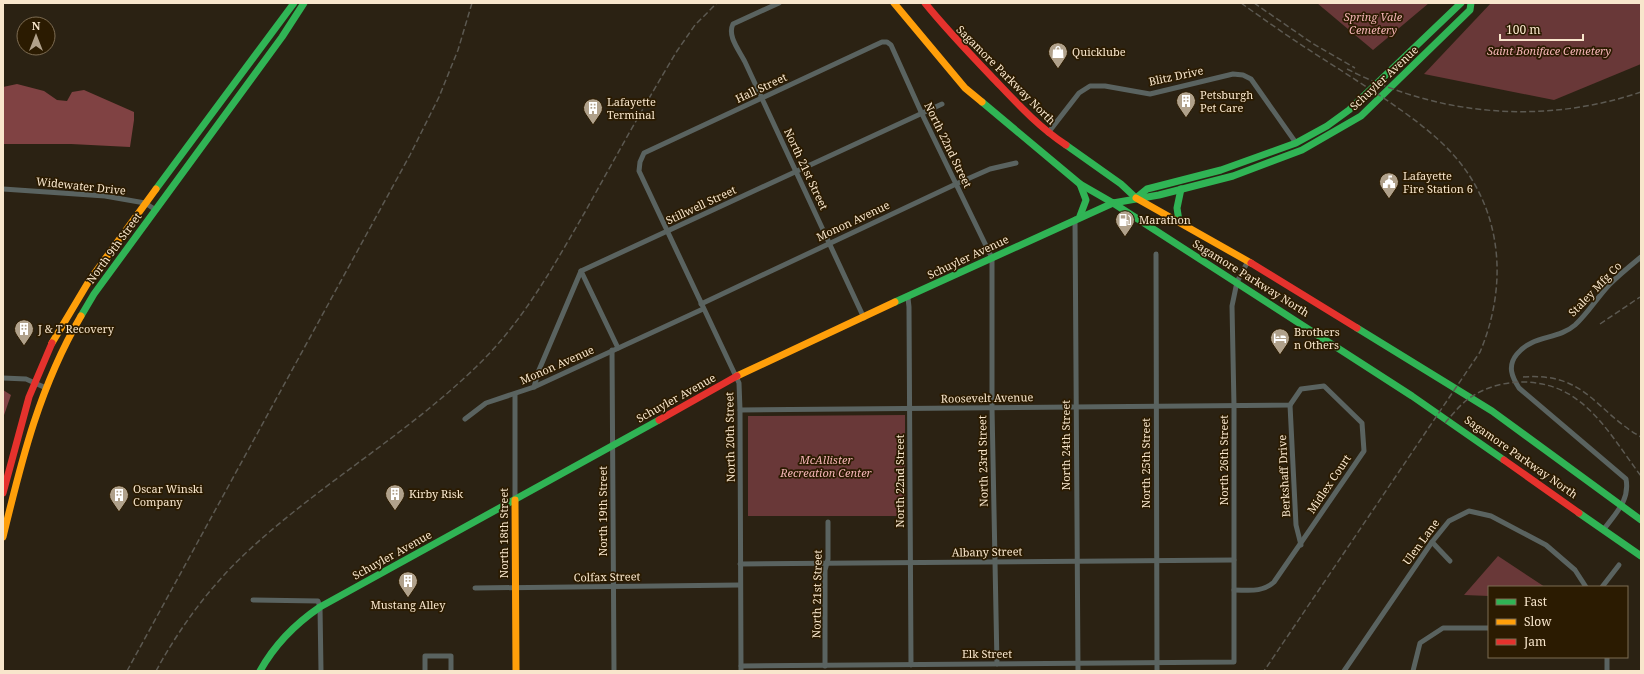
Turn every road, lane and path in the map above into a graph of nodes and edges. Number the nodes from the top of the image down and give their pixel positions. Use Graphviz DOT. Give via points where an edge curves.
graph roads {
  1 [pos="294,3"];
  2 [pos="304,3"];
  3 [pos="779,3"];
  4 [pos="894,3"];
  5 [pos="925,3"];
  6 [pos="1461,3"];
  7 [pos="1471,3"];
  8 [pos="887,42"];
  9 [pos="761,99"];
  10 [pos="942,104"];
  11 [pos="922,114"];
  12 [pos="1048,133"];
  13 [pos="1296,143"];
  14 [pos="644,153"];
  15 [pos="1016,163"];
  16 [pos="796,172"];
  17 [pos="956,184"];
  18 [pos="1080,184"];
  19 [pos="3,189"];
  20 [pos="1180,189"];
  21 [pos="1136,198"];
  22 [pos="145,203"];
  23 [pos="1113,203"];
  24 [pos="156,210"];
  25 [pos="1077,218"];
  26 [pos="1179,221"];
  27 [pos="667,232"];
  28 [pos="828,243"];
  29 [pos="1156,254"];
  30 [pos="1641,257"];
  31 [pos="992,258"];
  32 [pos="1248,261"];
  33 [pos="581,271"];
  34 [pos="1237,282"];
  35 [pos="908,298"];
  36 [pos="702,306"];
  37 [pos="864,318"];
  38 [pos="615,349"];
  39 [pos="735,377"];
  40 [pos="3,378"];
  41 [pos="35,383"];
  42 [pos="534,387"];
  43 [pos="46,388"];
  44 [pos="515,394"];
  45 [pos="1290,405"];
  46 [pos="1234,406"];
  47 [pos="1155,407"];
  48 [pos="992,408"];
  49 [pos="1076,408"];
  50 [pos="909,409"];
  51 [pos="740,410"];
  52 [pos="465,419"];
  53 [pos="614,446"];
  54 [pos="3,493"];
  55 [pos="515,500"];
  56 [pos="1622,505"];
  57 [pos="7,507"];
  58 [pos="1641,520"];
  59 [pos="828,522"];
  60 [pos="1604,529"];
  61 [pos="3,537"];
  62 [pos="1432,542"];
  63 [pos="1301,545"];
  64 [pos="1641,556"];
  65 [pos="1156,560"];
  66 [pos="1234,560"];
  67 [pos="1077,561"];
  68 [pos="1450,561"];
  69 [pos="910,562"];
  70 [pos="996,562"];
  71 [pos="740,564"];
  72 [pos="826,564"];
  73 [pos="1619,564"];
  74 [pos="740,585"];
  75 [pos="613,586"];
  76 [pos="1585,586"];
  77 [pos="1603,586"];
  78 [pos="516,587"];
  79 [pos="475,588"];
  80 [pos="1234,590"];
  81 [pos="253,600"];
  82 [pos="320,607"];
  83 [pos="1488,628"];
  84 [pos="1607,658"];
  85 [pos="1234,662"];
  86 [pos="1156,663"];
  87 [pos="997,664"];
  88 [pos="1078,664"];
  89 [pos="911,665"];
  90 [pos="826,666"];
  91 [pos="741,669"];
  92 [pos="260,671"];
  93 [pos="321,671"];
  94 [pos="425,671"];
  95 [pos="451,671"];
  96 [pos="516,671"];
  97 [pos="614,671"];
  98 [pos="1078,671"];
  99 [pos="1157,671"];
  100 [pos="1344,671"];
  101 [pos="1413,671"];
  102 [pos="1607,671"];
  1 -- 22 [label="main road, North 9th Street"];
  2 -- 24 [label="main road, North 9th Street"];
  3 -- 9 [label="street, North 21st Street" via="733,24 730,29"];
  4 -- 18 [label="main road, Sagamore Parkway North" via="966,88"];
  5 -- 12 [label="main road, Sagamore Parkway North" via="945,28"];
  6 -- 13 [label="main road, Schuyler Avenue" via="1349,110"];
  7 -- 20 [label="main road, Schuyler Avenue" via="1470,10 1361,116 1302,150 1233,176"];
  8 -- 9 [label="street, Hall Street" via="882,42"];
  8 -- 11 [label="street, North 22nd Street" via="891,44"];
  9 -- 14 [label="street, Hall Street"];
  9 -- 16 [label="street, North 21st Street"];
  10 -- 11 [label="street, Stillwell Street"];
  11 -- 16 [label="street, Stillwell Street"];
  11 -- 17 [label="street, North 22nd Street"];
  12 -- 13 [label="street, Blitz Drive" via="1080,93 1090,86 1150,94 1233,74 1251,79"];
  12 -- 21 [label="main road, Sagamore Parkway North" via="1121,184"];
  13 -- 21 [label="main road, Schuyler Avenue" via="1221,170 1147,189"];
  14 -- 27 [label="street, North 20th Street" via="639,171"];
  15 -- 17 [label="street, Monon Avenue" via="990,169"];
  16 -- 27 [label="street, Stillwell Street"];
  16 -- 28 [label="street, North 21st Street"];
  17 -- 28 [label="street, Monon Avenue"];
  17 -- 31 [label="street, North 22nd Street"];
  18 -- 23 [label="main road, Sagamore Parkway North"];
  18 -- 25 [label="main road" via="1087,200"];
  19 -- 22 [label="street, Widewater Drive" via="105,196"];
  20 -- 21 [label="main road, Schuyler Avenue"];
  20 -- 26 [label="main road" via="1177,208"];
  21 -- 23 [label="main road, Schuyler Avenue"];
  21 -- 26 [label="main road, Sagamore Parkway North"];
  22 -- 24 [label="street, Widewater Drive"];
  22 -- 41 [label="main road, North 9th Street" via="77,301"];
  23 -- 25 [label="main road, Schuyler Avenue"];
  23 -- 34 [label="main road, Sagamore Parkway North"];
  24 -- 43 [label="main road, North 9th Street" via="84,310"];
  25 -- 31 [label="main road, Schuyler Avenue"];
  25 -- 49 [label="street, North 24th Street"];
  26 -- 32 [label="main road, Sagamore Parkway North"];
  27 -- 33 [label="street, Stillwell Street"];
  27 -- 36 [label="street, North 20th Street"];
  28 -- 36 [label="street, Monon Avenue"];
  28 -- 37 [label="street, North 21st Street"];
  29 -- 47 [label="street, North 25th Street"];
  30 -- 56 [label="street, Staley Mfg Co" via="1610,285 1575,325 1563,333 1537,340 1517,354 1511,373 1519,388 1626,479 1628,490"];
  31 -- 35 [label="main road, Schuyler Avenue"];
  31 -- 48 [label="street, North 23rd Street"];
  32 -- 34 [label="street, North 26th Street"];
  32 -- 56 [label="main road, Sagamore Parkway North" via="1492,411"];
  33 -- 38 [label="street, North 19th Street"];
  33 -- 42 [label="street"];
  34 -- 46 [label="street, North 26th Street" via="1233,297 1232,321"];
  34 -- 60 [label="main road, Sagamore Parkway North" via="1474,437"];
  35 -- 37 [label="main road, Schuyler Avenue"];
  35 -- 50 [label="street, North 22nd Street"];
  36 -- 38 [label="street, Monon Avenue"];
  36 -- 39 [label="street, North 20th Street"];
  37 -- 39 [label="main road, Schuyler Avenue"];
  38 -- 42 [label="street, Monon Avenue"];
  38 -- 53 [label="street, North 19th Street"];
  39 -- 51 [label="street, North 20th Street" via="739,383"];
  39 -- 53 [label="main road, Schuyler Avenue"];
  40 -- 41 [label="street" via="16,378"];
  41 -- 43 [label="street"];
  41 -- 54 [label="main road, North 9th Street" via="20,427"];
  42 -- 44 [label="street, Monon Avenue"];
  43 -- 57 [label="main road, North 9th Street" via="30,430"];
  44 -- 52 [label="street, Monon Avenue" via="486,403"];
  44 -- 55 [label="street, North 18th Street"];
  45 -- 46 [label="street"];
  45 -- 63 [label="street, Berkshaff Drive" via="1296,525"];
  45 -- 63 [label="street, Midlex Court" via="1301,389 1324,386 1362,423 1364,451"];
  46 -- 47 [label="street, Roosevelt Avenue"];
  46 -- 66 [label="street, North 26th Street"];
  47 -- 49 [label="street, Roosevelt Avenue"];
  47 -- 65 [label="street, North 25th Street"];
  48 -- 49 [label="street, Roosevelt Avenue"];
  48 -- 50 [label="street, Roosevelt Avenue"];
  48 -- 70 [label="street, North 23rd Street"];
  49 -- 67 [label="street, North 24th Street"];
  50 -- 51 [label="street, Roosevelt Avenue"];
  50 -- 69 [label="street, North 22nd Street"];
  51 -- 71 [label="street, North 20th Street"];
  53 -- 55 [label="main road, Schuyler Avenue"];
  53 -- 75 [label="street, North 19th Street"];
  55 -- 78 [label="main road, North 18th Street"];
  55 -- 82 [label="main road, Schuyler Avenue"];
  56 -- 58 [label="main road, Sagamore Parkway North"];
  56 -- 60 [label="street"];
  57 -- 61 [label="main road, North 9th Street"];
  59 -- 72 [label="street, North 21st Street"];
  60 -- 64 [label="main road, Sagamore Parkway North"];
  62 -- 68 [label="street"];
  62 -- 76 [label="street, Ulen Lane" via="1449,520 1469,512 1491,516 1546,545 1575,570"];
  62 -- 100 [label="street, Ulen Lane"];
  63 -- 80 [label="street, Midlex Court" via="1269,586 1260,590"];
  65 -- 66 [label="street, Albany Street"];
  65 -- 67 [label="street, Albany Street"];
  65 -- 86 [label="street, North 25th Street"];
  66 -- 80 [label="street, North 26th Street"];
  67 -- 70 [label="street, Albany Street"];
  67 -- 88 [label="street, North 24th Street"];
  69 -- 70 [label="street, Albany Street"];
  69 -- 72 [label="street, Albany Street"];
  69 -- 89 [label="street, North 22nd Street"];
  70 -- 87 [label="street, North 23rd Street"];
  71 -- 72 [label="street, Albany Street"];
  71 -- 74 [label="street, North 20th Street"];
  72 -- 90 [label="street, North 21st Street"];
  73 -- 77 [label="street"];
  74 -- 75 [label="street, Colfax Street"];
  74 -- 91 [label="street, North 20th Street"];
  75 -- 78 [label="street, Colfax Street"];
  75 -- 97 [label="street, North 19th Street"];
  78 -- 79 [label="street, Colfax Street"];
  78 -- 96 [label="main road, North 18th Street"];
  80 -- 85 [label="street, North 26th Street"];
  81 -- 82 [label="street" via="318,601"];
  82 -- 92 [label="main road, Schuyler Avenue" via="282,637"];
  82 -- 93 [label="street"];
  83 -- 101 [label="street" via="1443,628 1420,643"];
  84 -- 102 [label="street"];
  85 -- 86 [label="street, Elk Street"];
  86 -- 88 [label="street, Elk Street"];
  86 -- 99 [label="street, North 25th Street"];
  87 -- 88 [label="street, Elk Street"];
  87 -- 89 [label="street, Elk Street"];
  88 -- 98 [label="street, North 24th Street"];
  89 -- 90 [label="street, Elk Street"];
  90 -- 91 [label="street, Elk Street"];
  94 -- 95 [label="street" via="425,656 451,656"];
}
